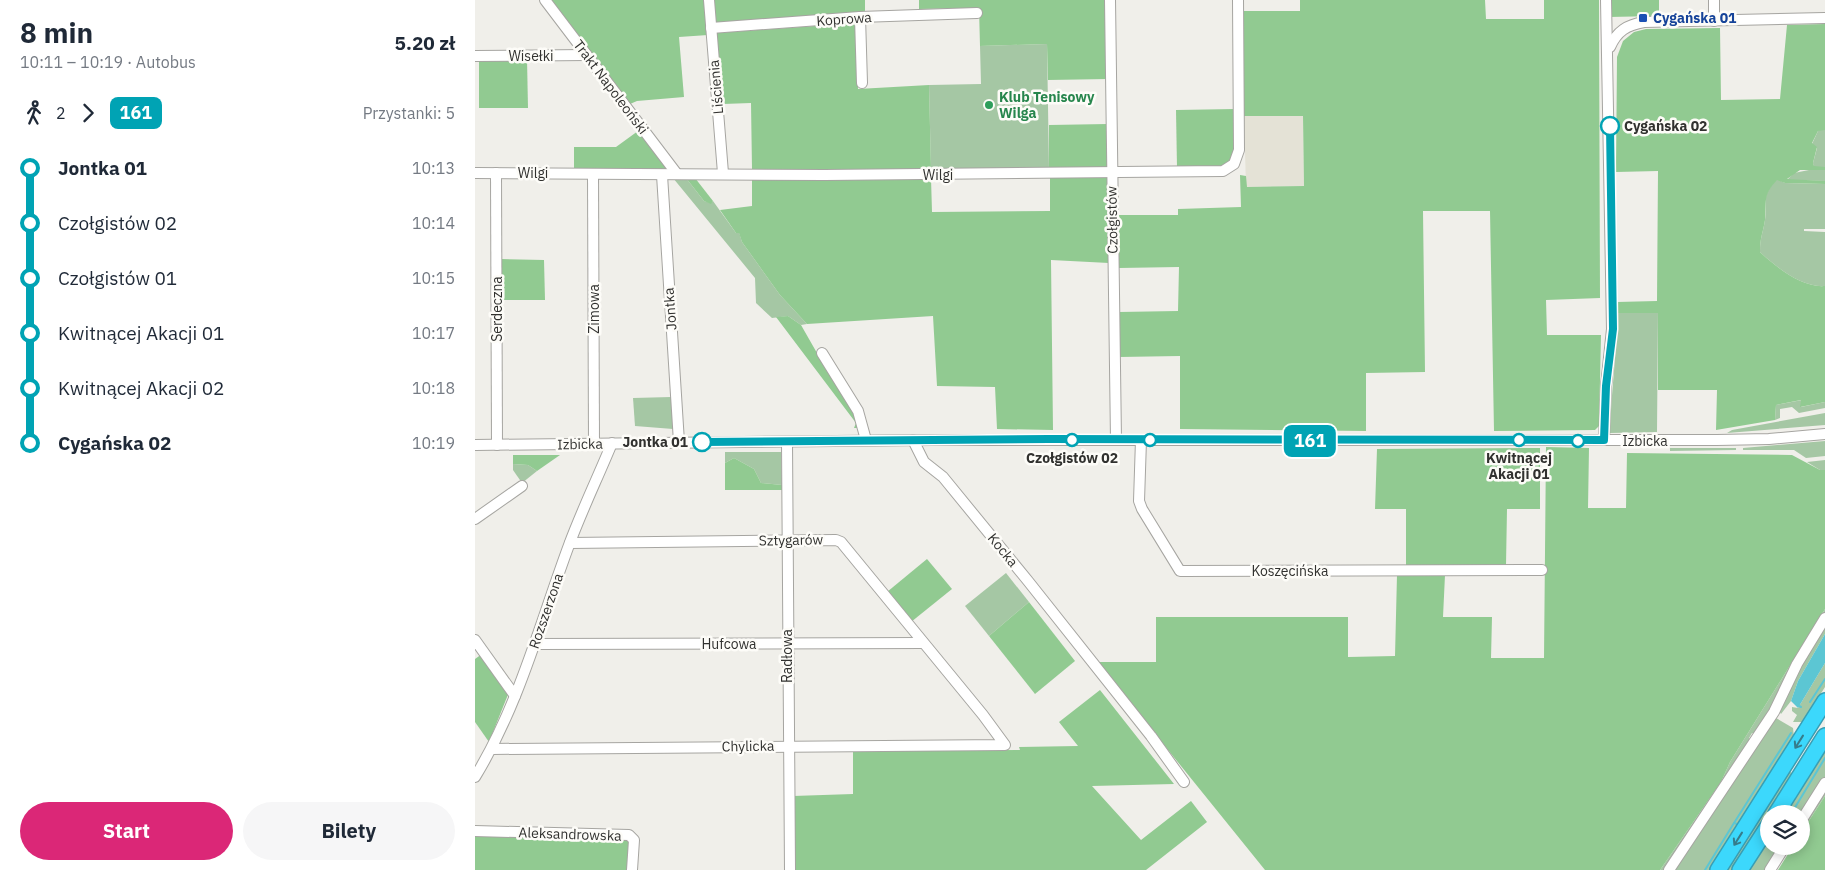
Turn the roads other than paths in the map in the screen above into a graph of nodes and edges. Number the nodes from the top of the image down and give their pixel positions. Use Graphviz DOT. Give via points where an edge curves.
graph roads {
  1 [pos="545,0"];
  2 [pos="709,0"];
  3 [pos="1110,0"];
  4 [pos="1238,0"];
  5 [pos="1606,0"];
  6 [pos="1714,0"];
  7 [pos="977,13"];
  8 [pos="860,17"];
  9 [pos="1825,18"];
  10 [pos="1714,21"];
  11 [pos="711,28"];
  12 [pos="1609,51"];
  13 [pos="475,56"];
  14 [pos="586,56"];
  15 [pos="862,83"];
  16 [pos="475,173"];
  17 [pos="496,173"];
  18 [pos="1111,173"];
  19 [pos="593,174"];
  20 [pos="677,174"];
  21 [pos="723,174"];
  22 [pos="662,175"];
  23 [pos="822,353"];
  24 [pos="1825,434"];
  25 [pos="866,440"];
  26 [pos="913,440"];
  27 [pos="1116,440"];
  28 [pos="1141,440"];
  29 [pos="1604,440"];
  30 [pos="679,442"];
  31 [pos="787,442"];
  32 [pos="612,443"];
  33 [pos="594,444"];
  34 [pos="475,445"];
  35 [pos="497,445"];
  36 [pos="522,486"];
  37 [pos="475,519"];
  38 [pos="787,540"];
  39 [pos="569,543"];
  40 [pos="1542,570"];
  41 [pos="1825,618"];
  42 [pos="475,640"];
  43 [pos="923,643"];
  44 [pos="534,644"];
  45 [pos="787,644"];
  46 [pos="515,696"];
  47 [pos="1825,701"];
  48 [pos="1825,736"];
  49 [pos="1005,745"];
  50 [pos="788,746"];
  51 [pos="492,749"];
  52 [pos="475,777"];
  53 [pos="1184,782"];
  54 [pos="1825,783"];
  55 [pos="1782,805"];
  56 [pos="1810,806"];
  57 [pos="475,831"];
  58 [pos="1760,839"];
  59 [pos="1779,855"];
  60 [pos="632,870"];
  61 [pos="789,870"];
  62 [pos="1669,870"];
  63 [pos="1718,870"];
  64 [pos="1740,870"];
  65 [pos="1770,870"];
  1 -- 14 [label="street, Trakt Napoleoński"];
  2 -- 11 [label="street, Liścienia"];
  3 -- 18 [label="street, Czołgistów"];
  4 -- 18 [label="street, Wilgi" via="1239,150 1234,164 1223,171"];
  5 -- 12 [label="street"];
  6 -- 10 [label="street"];
  7 -- 8 [label="street, Koprowa"];
  8 -- 11 [label="street, Koprowa"];
  8 -- 15 [label="street"];
  9 -- 10 [label="street"];
  10 -- 12 [label="street" via="1632,24 1614,38"];
  11 -- 21 [label="street, Liścienia"];
  12 -- 29 [label="street" via="1613,329"];
  13 -- 14 [label="street, Wisełki"];
  14 -- 20 [label="street, Trakt Napoleoński"];
  16 -- 17 [label="street, Wilgi"];
  17 -- 19 [label="street, Wilgi"];
  17 -- 35 [label="street, Serdeczna"];
  18 -- 21 [label="street, Wilgi"];
  18 -- 27 [label="street, Czołgistów"];
  19 -- 22 [label="street, Wilgi"];
  19 -- 33 [label="street, Zimowa"];
  20 -- 21 [label="street, Wilgi"];
  20 -- 22 [label="street, Wilgi"];
  22 -- 30 [label="street, Jontka"];
  23 -- 25 [label="street" via="858,411"];
  24 -- 29 [label="street, Izbicka" via="1739,440"];
  25 -- 26 [label="street, Izbicka"];
  25 -- 31 [label="street, Izbicka"];
  26 -- 27 [label="street, Izbicka"];
  26 -- 53 [label="street, Kocka" via="924,462 943,477 1029,581"];
  27 -- 28 [label="street, Izbicka"];
  28 -- 29 [label="street, Izbicka"];
  28 -- 40 [label="street, Koszęcińska" via="1139,500 1180,571"];
  30 -- 31 [label="street, Izbicka"];
  30 -- 32 [label="street, Izbicka"];
  31 -- 38 [label="street, Radłowa"];
  32 -- 33 [label="street, Izbicka"];
  32 -- 39 [label="street, Rozszerzona"];
  33 -- 35 [label="street, Izbicka"];
  34 -- 35 [label="street, Izbicka"];
  36 -- 37 [label="street"];
  38 -- 39 [label="street, Sztygarów"];
  38 -- 43 [label="street, Sztygarów" via="841,542"];
  38 -- 45 [label="street, Radłowa"];
  39 -- 44 [label="street, Rozszerzona"];
  41 -- 62 [label="street" via="1797,664 1774,712"];
  42 -- 46 [label="street"];
  43 -- 45 [label="street, Hufcowa"];
  43 -- 49 [label="street, Sztygarów"];
  44 -- 45 [label="street, Hufcowa"];
  44 -- 46 [label="street, Rozszerzona"];
  45 -- 50 [label="street, Radłowa"];
  46 -- 51 [label="street, Rozszerzona"];
  47 -- 63 [label="highway, one-way"];
  48 -- 55 [label="highway"];
  49 -- 50 [label="street, Chylicka"];
  50 -- 51 [label="street, Chylicka"];
  50 -- 61 [label="street, Radłowa"];
  51 -- 52 [label="street, Rozszerzona"];
  54 -- 56 [label="street"];
  57 -- 60 [label="street, Aleksandrowska" via="629,835 634,840"];
  58 -- 64 [label="highway"];
  59 -- 65 [label="street"];
}
